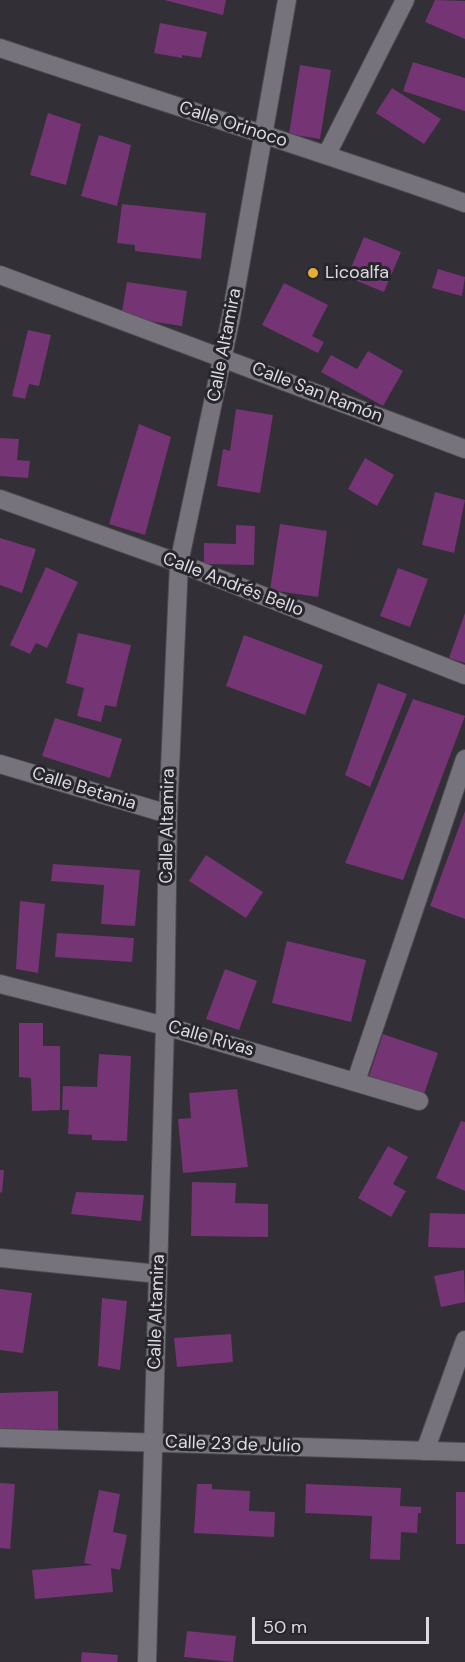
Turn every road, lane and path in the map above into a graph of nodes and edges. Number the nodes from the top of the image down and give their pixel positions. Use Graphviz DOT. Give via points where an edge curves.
graph roads {
  1 [pos="287,0"];
  2 [pos="405,0"];
  3 [pos="0,48"];
  4 [pos="263,136"];
  5 [pos="327,154"];
  6 [pos="465,203"];
  7 [pos="0,275"];
  8 [pos="223,356"];
  9 [pos="465,449"];
  10 [pos="0,499"];
  11 [pos="179,563"];
  12 [pos="465,675"];
  13 [pos="465,759"];
  14 [pos="0,764"];
  15 [pos="168,814"];
  16 [pos="0,984"];
  17 [pos="165,1026"];
  18 [pos="357,1081"];
  19 [pos="419,1101"];
  20 [pos="0,1258"];
  21 [pos="158,1274"];
  22 [pos="465,1340"];
  23 [pos="0,1438"];
  24 [pos="152,1442"];
  25 [pos="425,1451"];
  26 [pos="465,1452"];
  27 [pos="147,1662"];
  1 -- 4 [label="street, Calle Altamira"];
  2 -- 5 [label="street"];
  3 -- 4 [label="street, Calle Orinoco"];
  4 -- 5 [label="street, Calle Orinoco"];
  4 -- 8 [label="street, Calle Altamira"];
  5 -- 6 [label="street, Calle Orinoco"];
  7 -- 8 [label="street, Calle San Ramón"];
  8 -- 9 [label="street, Calle San Ramón"];
  8 -- 11 [label="street, Calle Altamira"];
  10 -- 11 [label="street, Calle Andrés Bello"];
  11 -- 12 [label="street, Calle Andrés Bello"];
  11 -- 15 [label="street, Calle Altamira"];
  13 -- 18 [label="street"];
  14 -- 15 [label="street, Calle Betania"];
  15 -- 17 [label="street, Calle Altamira"];
  16 -- 17 [label="street, Calle Rivas"];
  17 -- 18 [label="street, Calle Rivas"];
  17 -- 21 [label="street, Calle Altamira"];
  18 -- 19 [label="street, Calle Rivas"];
  20 -- 21 [label="street"];
  21 -- 24 [label="street, Calle Altamira"];
  22 -- 25 [label="street"];
  23 -- 24 [label="street, Calle 23 de Julio"];
  24 -- 25 [label="street, Calle 23 de Julio"];
  24 -- 27 [label="street, Calle Altamira"];
  25 -- 26 [label="street, Calle 23 de Julio"];
}
